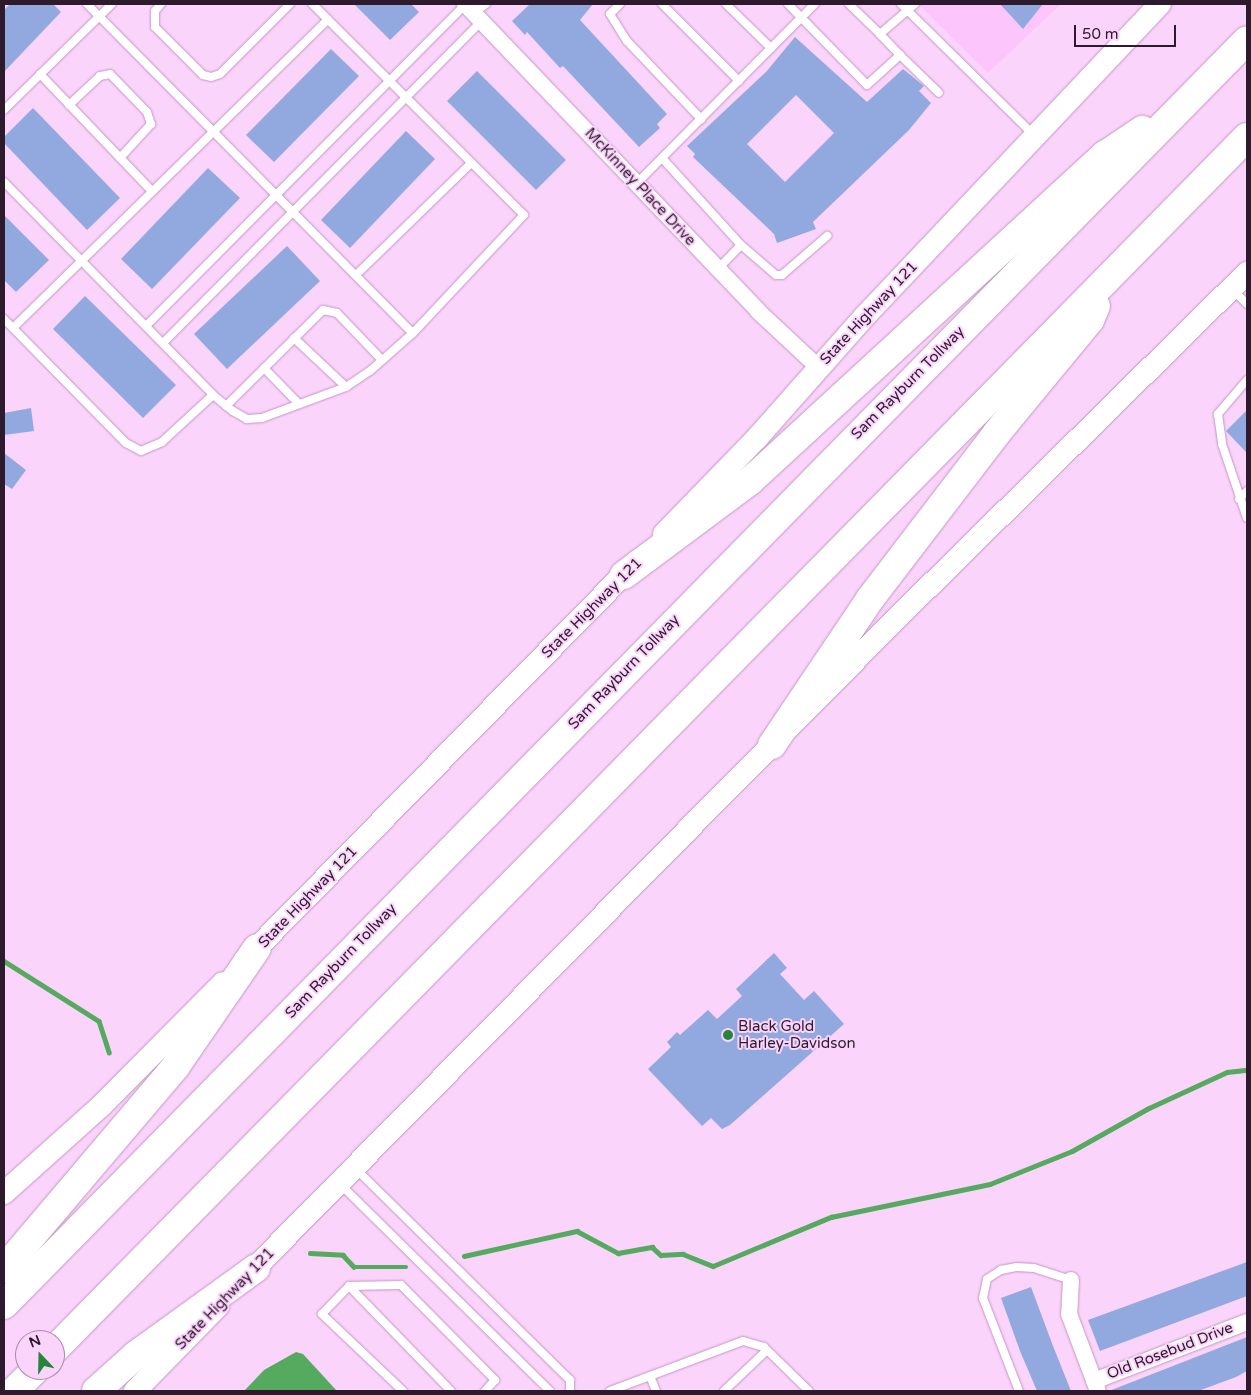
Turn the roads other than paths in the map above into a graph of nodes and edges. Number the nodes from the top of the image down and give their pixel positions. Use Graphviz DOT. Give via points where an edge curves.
graph roads {
  1 [pos="86,4"];
  2 [pos="112,4"];
  3 [pos="161,4"];
  4 [pos="290,4"];
  5 [pos="312,4"];
  6 [pos="620,4"];
  7 [pos="662,4"];
  8 [pos="726,4"];
  9 [pos="788,4"];
  10 [pos="816,4"];
  11 [pos="849,4"];
  12 [pos="901,4"];
  13 [pos="915,4"];
  14 [pos="1160,4"];
  15 [pos="475,9"];
  16 [pos="908,11"];
  17 [pos="99,16"];
  18 [pos="802,18"];
  19 [pos="328,20"];
  20 [pos="880,34"];
  21 [pos="1247,40"];
  22 [pos="771,48"];
  23 [pos="900,55"];
  24 [pos="40,74"];
  25 [pos="389,81"];
  26 [pos="739,81"];
  27 [pos="939,93"];
  28 [pos="405,97"];
  29 [pos="1191,97"];
  30 [pos="69,105"];
  31 [pos="4,110"];
  32 [pos="701,119"];
  33 [pos="213,132"];
  34 [pos="1036,136"];
  35 [pos="1247,137"];
  36 [pos="120,158"];
  37 [pos="662,158"];
  38 [pos="471,163"];
  39 [pos="4,182"];
  40 [pos="637,184"];
  41 [pos="152,191"];
  42 [pos="276,195"];
  43 [pos="293,211"];
  44 [pos="826,236"];
  45 [pos="741,245"];
  46 [pos="81,260"];
  47 [pos="718,269"];
  48 [pos="356,275"];
  49 [pos="1110,275"];
  50 [pos="1239,280"];
  51 [pos="1247,304"];
  52 [pos="4,319"];
  53 [pos="146,326"];
  54 [pos="13,328"];
  55 [pos="413,333"];
  56 [pos="294,338"];
  57 [pos="163,343"];
  58 [pos="382,360"];
  59 [pos="264,368"];
  60 [pos="818,368"];
  61 [pos="1247,380"];
  62 [pos="346,387"];
  63 [pos="213,395"];
  64 [pos="299,404"];
  65 [pos="226,406"];
  66 [pos="1247,491"];
  67 [pos="1239,499"];
  68 [pos="1247,518"];
  69 [pos="624,575"];
  70 [pos="772,745"];
  71 [pos="257,948"];
  72 [pos="356,1169"];
  73 [pos="340,1184"];
  74 [pos="4,1193"];
  75 [pos="256,1268"];
  76 [pos="4,1269"];
  77 [pos="1071,1280"];
  78 [pos="349,1286"];
  79 [pos="4,1305"];
  80 [pos="1247,1322"];
  81 [pos="65,1339"];
  82 [pos="767,1350"];
  83 [pos="650,1376"];
  84 [pos="25,1380"];
  85 [pos="1096,1386"];
  86 [pos="14,1391"];
  87 [pos="96,1391"];
  88 [pos="135,1391"];
  89 [pos="403,1391"];
  90 [pos="450,1391"];
  91 [pos="485,1391"];
  92 [pos="550,1391"];
  93 [pos="570,1391"];
  94 [pos="610,1391"];
  95 [pos="656,1391"];
  96 [pos="724,1391"];
  97 [pos="808,1391"];
  98 [pos="1019,1391"];
  1 -- 17 [label="lane"];
  2 -- 17 [label="lane"];
  3 -- 4 [label="lane" via="155,11 155,27 203,75 211,77 220,74"];
  5 -- 19 [label="lane"];
  6 -- 32 [label="lane" via="610,14 627,41"];
  7 -- 26 [label="lane"];
  8 -- 22 [label="lane"];
  9 -- 18 [label="lane"];
  10 -- 18 [label="lane"];
  11 -- 20 [label="lane"];
  12 -- 16 [label="lane"];
  13 -- 16 [label="lane"];
  14 -- 34 [label="main road, State Highway 121"];
  15 -- 25 [label="lane"];
  15 -- 28 [label="lane"];
  15 -- 40 [label="street, McKinney Place Drive"];
  16 -- 20 [label="lane"];
  16 -- 34 [label="lane"];
  17 -- 24 [label="lane"];
  17 -- 33 [label="lane"];
  18 -- 22 [label="lane"];
  18 -- 23 [label="lane" via="867,85"];
  19 -- 25 [label="lane"];
  19 -- 33 [label="lane"];
  20 -- 23 [label="lane"];
  21 -- 29 [label="highway, Sam Rayburn Tollway"];
  22 -- 26 [label="lane"];
  23 -- 27 [label="lane"];
  24 -- 30 [label="lane"];
  24 -- 31 [label="lane"];
  25 -- 28 [label="lane"];
  25 -- 42 [label="lane"];
  26 -- 32 [label="lane"];
  28 -- 38 [label="lane"];
  28 -- 43 [label="lane"];
  29 -- 69 [label="highway" via="1104,155 750,481"];
  29 -- 79 [label="highway, Sam Rayburn Tollway"];
  30 -- 36 [label="lane"];
  30 -- 36 [label="lane" via="100,76 110,74 147,112 151,124"];
  32 -- 37 [label="lane"];
  33 -- 41 [label="lane"];
  33 -- 42 [label="lane"];
  34 -- 60 [label="main road, State Highway 121"];
  35 -- 49 [label="highway"];
  36 -- 41 [label="lane"];
  37 -- 40 [label="lane"];
  37 -- 45 [label="lane"];
  38 -- 48 [label="lane"];
  38 -- 55 [label="lane" via="524,216"];
  39 -- 46 [label="lane"];
  40 -- 47 [label="street, McKinney Place Drive"];
  41 -- 46 [label="lane"];
  42 -- 43 [label="lane"];
  42 -- 53 [label="lane"];
  43 -- 48 [label="lane"];
  43 -- 57 [label="lane"];
  44 -- 45 [label="lane" via="782,276 776,275"];
  45 -- 47 [label="lane"];
  46 -- 53 [label="lane"];
  46 -- 54 [label="lane"];
  47 -- 60 [label="street, McKinney Place Drive"];
  48 -- 55 [label="lane"];
  49 -- 70 [label="highway" via="1090,320 996,434 870,599"];
  49 -- 81 [label="highway"];
  50 -- 51 [label="lane"];
  50 -- 70 [label="main road, State Highway 121"];
  52 -- 54 [label="lane"];
  53 -- 57 [label="lane"];
  54 -- 63 [label="lane" via="126,444 141,451 162,442"];
  55 -- 58 [label="lane"];
  56 -- 58 [label="lane" via="323,310 330,309"];
  56 -- 59 [label="lane"];
  56 -- 62 [label="lane"];
  57 -- 63 [label="lane"];
  58 -- 62 [label="lane"];
  59 -- 64 [label="lane"];
  59 -- 65 [label="lane"];
  60 -- 69 [label="main road, State Highway 121" via="758,438"];
  61 -- 67 [label="lane" via="1218,414 1222,444"];
  62 -- 64 [label="lane"];
  63 -- 65 [label="lane"];
  64 -- 65 [label="lane" via="262,418 247,419"];
  66 -- 67 [label="lane"];
  67 -- 68 [label="lane"];
  69 -- 71 [label="main road, State Highway 121"];
  70 -- 72 [label="main road, State Highway 121"];
  71 -- 74 [label="main road, State Highway 121" via="101,1106"];
  71 -- 76 [label="highway" via="176,1066"];
  72 -- 73 [label="main road, State Highway 121"];
  72 -- 93 [label="lane" via="570,1380"];
  73 -- 75 [label="main road, State Highway 121"];
  73 -- 92 [label="lane"];
  75 -- 87 [label="highway" via="136,1355"];
  75 -- 88 [label="main road, State Highway 121"];
  77 -- 85 [label="street" via="1069,1314"];
  77 -- 98 [label="lane" via="1034,1268 1016,1267 1001,1270 986,1279 983,1298"];
  78 -- 89 [label="lane" via="322,1314"];
  78 -- 90 [label="lane"];
  78 -- 91 [label="lane" via="401,1285 495,1380"];
  80 -- 85 [label="street, Old Rosebud Drive"];
  82 -- 83 [label="lane" via="755,1342 743,1341"];
  82 -- 96 [label="lane"];
  82 -- 97 [label="lane"];
  83 -- 94 [label="lane"];
  83 -- 95 [label="lane"];
  84 -- 86 [label="highway"];
}
